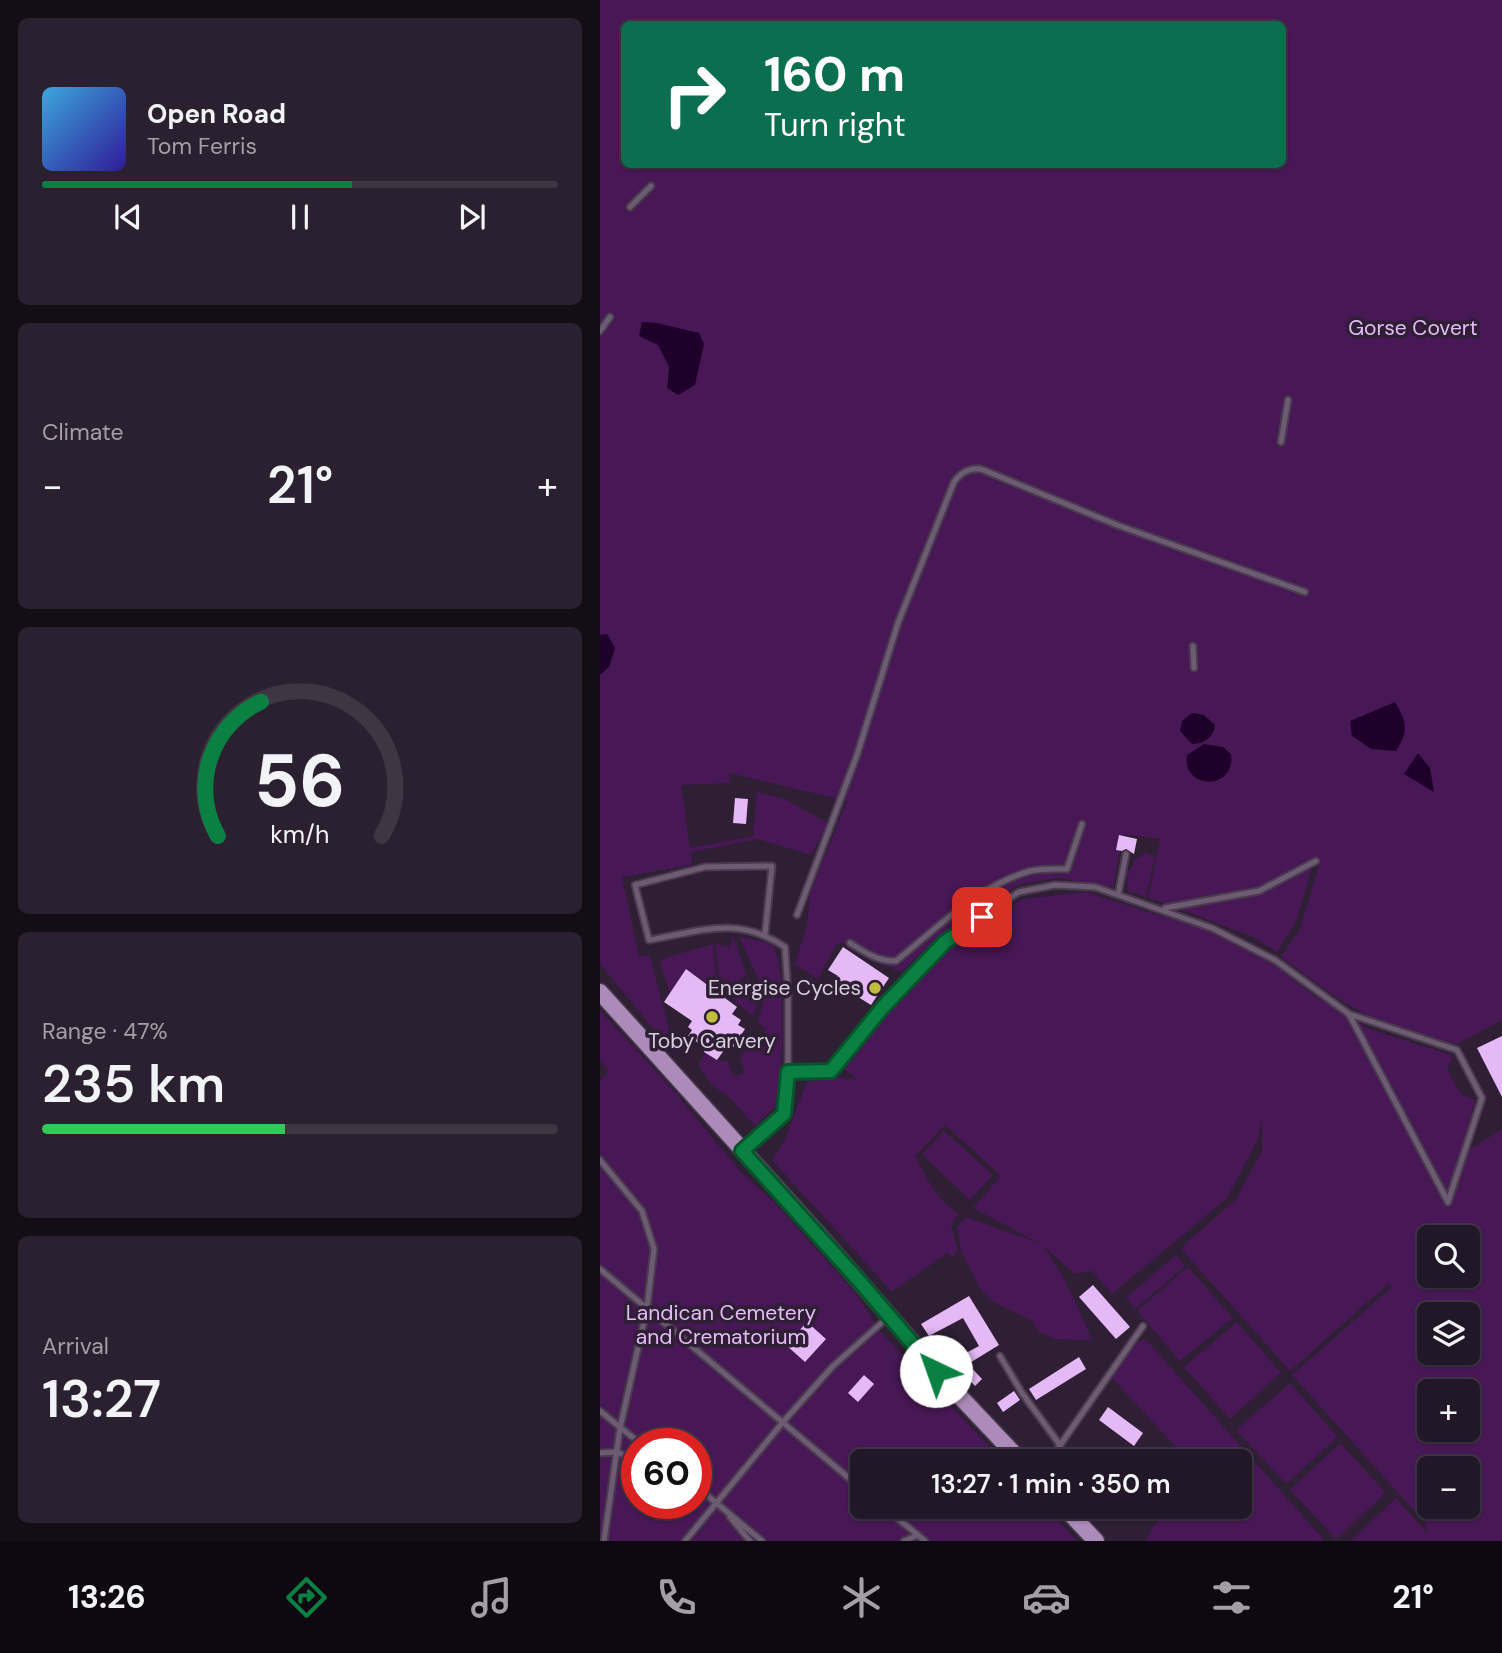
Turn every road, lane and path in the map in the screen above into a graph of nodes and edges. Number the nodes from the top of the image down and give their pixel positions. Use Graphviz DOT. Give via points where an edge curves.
graph roads {
  1 [pos="651,186"];
  2 [pos="630,207"];
  3 [pos="610,317"];
  4 [pos="600,331"];
  5 [pos="1288,400"];
  6 [pos="1281,442"];
  7 [pos="1305,592"];
  8 [pos="1193,646"];
  9 [pos="1194,668"];
  10 [pos="1082,824"];
  11 [pos="1126,854"];
  12 [pos="1316,861"];
  13 [pos="1118,895"];
  14 [pos="1162,909"];
  15 [pos="797,915"];
  16 [pos="765,934"];
  17 [pos="850,943"];
  18 [pos="600,992"];
  19 [pos="1349,1014"];
  20 [pos="788,1072"];
  21 [pos="742,1151"];
  22 [pos="600,1160"];
  23 [pos="600,1269"];
  24 [pos="647,1308"];
  25 [pos="889,1316"];
  26 [pos="1143,1326"];
  27 [pos="1000,1356"];
  28 [pos="600,1410"];
  29 [pos="783,1422"];
  30 [pos="620,1428"];
  31 [pos="1060,1445"];
  32 [pos="1010,1449"];
  33 [pos="1057,1449"];
  34 [pos="617,1452"];
  35 [pos="600,1453"];
  36 [pos="621,1454"];
  37 [pos="850,1479"];
  38 [pos="712,1498"];
  39 [pos="717,1502"];
  40 [pos="899,1519"];
  41 [pos="1075,1519"];
  42 [pos="918,1535"];
  43 [pos="604,1541"];
  44 [pos="685,1541"];
  45 [pos="750,1541"];
  46 [pos="762,1541"];
  47 [pos="904,1541"];
  48 [pos="925,1541"];
  49 [pos="1096,1541"];
  1 -- 2 [label="lane"];
  3 -- 4 [label="lane"];
  5 -- 6 [label="lane"];
  7 -- 15 [label="lane" via="1117,525 981,469 959,475 898,624 857,755"];
  8 -- 9 [label="lane"];
  10 -- 17 [label="lane" via="1067,869 1030,872 998,884 896,961 876,958"];
  11 -- 13 [label="lane"];
  12 -- 14 [label="lane" via="1259,891"];
  13 -- 14 [label="lane"];
  13 -- 20 [label="lane" via="1095,887 1055,885 1019,892 945,942 831,1071"];
  14 -- 19 [label="lane" via="1274,960"];
  16 -- 16 [label="lane" via="723,926 649,940 635,884 705,867 772,866"];
  16 -- 20 [label="lane" via="785,947"];
  18 -- 21 [label="main road"];
  19 -- 19 [label="lane" via="1429,1166 1448,1202 1482,1098 1476,1086 1456,1051"];
  20 -- 21 [label="lane" via="784,1114"];
  21 -- 25 [label="main road"];
  22 -- 24 [label="lane" via="642,1211 654,1249"];
  23 -- 24 [label="lane"];
  24 -- 29 [label="lane"];
  24 -- 30 [label="lane"];
  25 -- 29 [label="lane" via="833,1366"];
  25 -- 32 [label="main road"];
  26 -- 31 [label="lane"];
  27 -- 31 [label="lane"];
  28 -- 30 [label="lane"];
  29 -- 37 [label="lane"];
  29 -- 39 [label="lane"];
  30 -- 34 [label="lane"];
  31 -- 33 [label="lane"];
  34 -- 35 [label="lane"];
  34 -- 36 [label="lane"];
  34 -- 43 [label="lane"];
  38 -- 39 [label="lane"];
  39 -- 44 [label="lane"];
  39 -- 45 [label="lane"];
  39 -- 46 [label="lane"];
  40 -- 42 [label="lane"];
  41 -- 49 [label="main road"];
  42 -- 47 [label="lane"];
  42 -- 48 [label="lane"];
}
